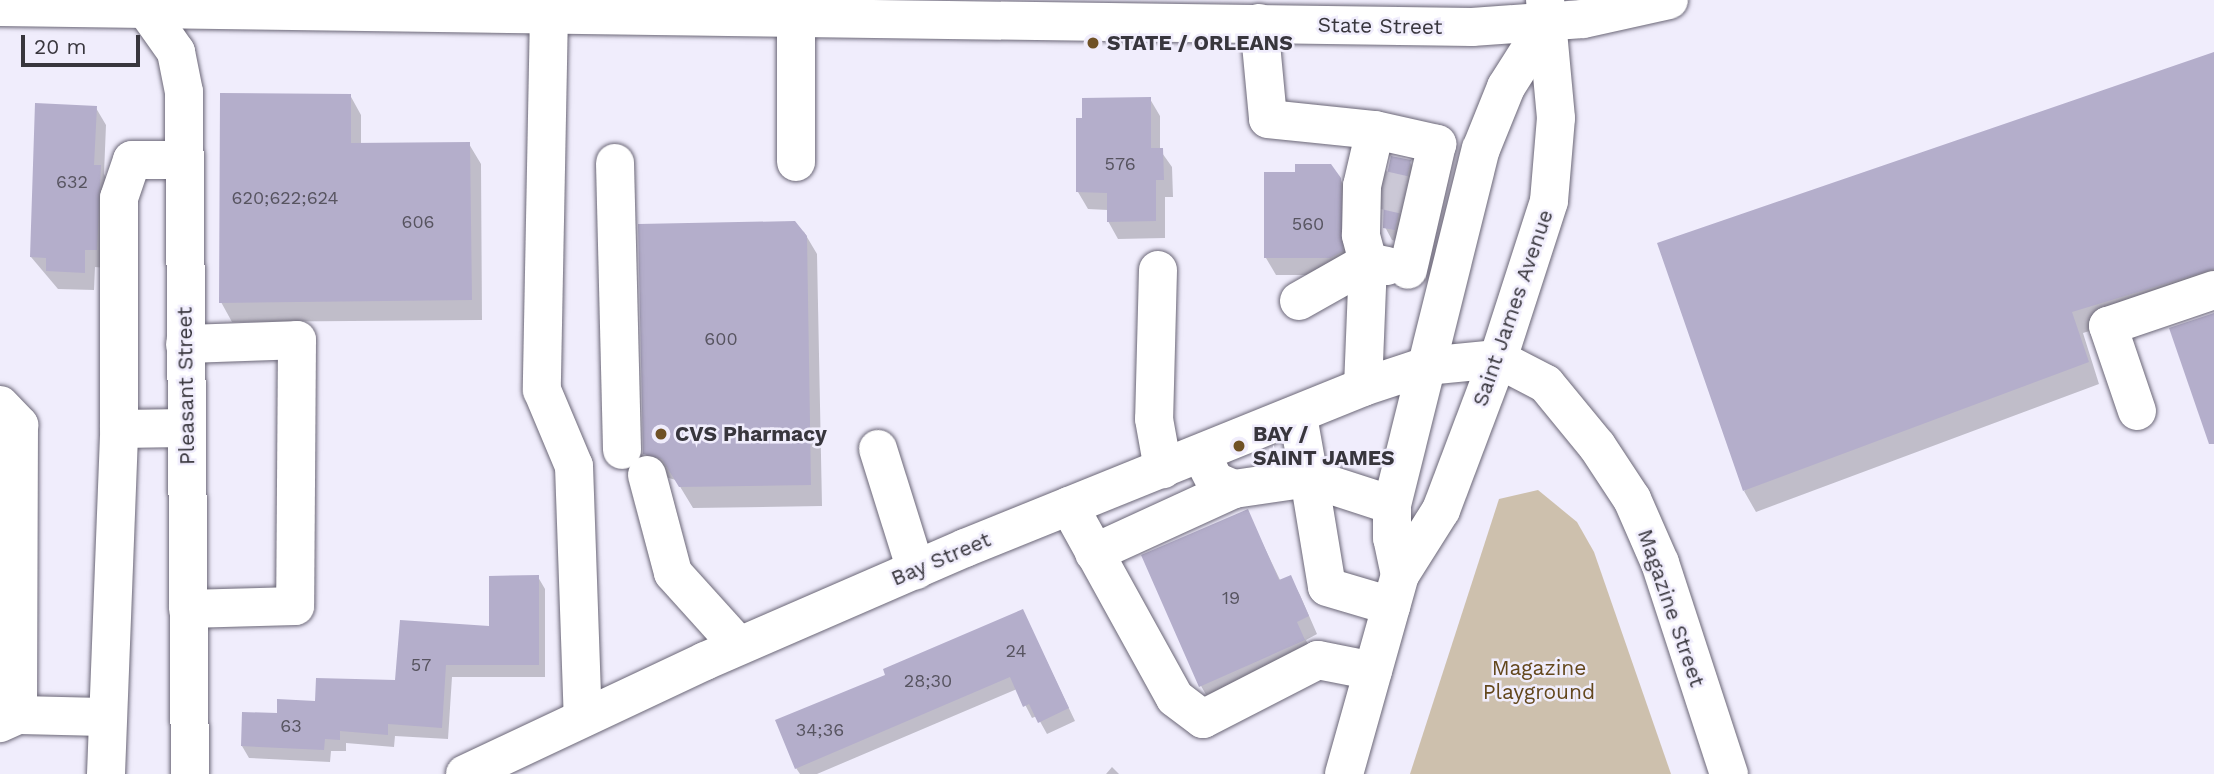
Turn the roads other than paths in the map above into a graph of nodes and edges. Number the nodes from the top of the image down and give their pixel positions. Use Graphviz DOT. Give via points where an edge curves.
graph roads {
  1 [pos="1669,0"];
  2 [pos="152,5"];
  3 [pos="0,7"];
  4 [pos="795,8"];
  5 [pos="549,12"];
  6 [pos="1546,12"];
  7 [pos="1259,23"];
  8 [pos="1375,130"];
  9 [pos="184,160"];
  10 [pos="796,162"];
  11 [pos="615,163"];
  12 [pos="1368,262"];
  13 [pos="1158,270"];
  14 [pos="1408,270"];
  15 [pos="1449,279"];
  16 [pos="2214,290"];
  17 [pos="1299,301"];
  18 [pos="185,344"];
  19 [pos="1498,359"];
  20 [pos="1426,366"];
  21 [pos="1363,387"];
  22 [pos="0,405"];
  23 [pos="2137,411"];
  24 [pos="1298,416"];
  25 [pos="186,428"];
  26 [pos="119,429"];
  27 [pos="878,449"];
  28 [pos="1202,454"];
  29 [pos="1163,469"];
  30 [pos="1309,478"];
  31 [pos="1234,489"];
  32 [pos="1392,505"];
  33 [pos="1069,506"];
  34 [pos="1094,552"];
  35 [pos="916,570"];
  36 [pos="1395,591"];
  37 [pos="188,609"];
  38 [pos="739,646"];
  39 [pos="1373,671"];
  40 [pos="105,717"];
  41 [pos="9,719"];
  42 [pos="583,719"];
  43 [pos="106,774"];
  44 [pos="190,774"];
  45 [pos="465,774"];
  46 [pos="1344,774"];
  47 [pos="1729,774"];
  1 -- 6 [label="main road, State Street"];
  2 -- 3 [label="main road, State Street"];
  2 -- 5 [label="main road, State Street"];
  2 -- 9 [label="main road, Pleasant Street" via="176,52 184,92"];
  4 -- 5 [label="main road, State Street"];
  4 -- 7 [label="main road, State Street"];
  4 -- 10 [label="main road"];
  5 -- 42 [label="main road" via="542,390 574,466"];
  6 -- 7 [label="main road, State Street" via="1472,27"];
  6 -- 15 [label="main road, Saint James Avenue" via="1490,120"];
  6 -- 19 [label="main road, Saint James Avenue" via="1556,118 1549,201"];
  7 -- 8 [label="main road" via="1268,119"];
  8 -- 12 [label="main road" via="1361,235"];
  8 -- 14 [label="main road" via="1437,144"];
  9 -- 18 [label="main road, Pleasant Street"];
  9 -- 26 [label="main road" via="132,160 124,176 119,198"];
  11 -- 38 [label="main road" via="630,447 673,573"];
  12 -- 14 [label="main road"];
  12 -- 17 [label="main road"];
  12 -- 21 [label="main road"];
  13 -- 29 [label="main road" via="1154,419"];
  14 -- 15 [label="main road"];
  15 -- 20 [label="main road, Saint James Avenue"];
  16 -- 23 [label="main road" via="2108,326"];
  18 -- 25 [label="main road, Pleasant Street"];
  18 -- 37 [label="main road" via="297,340 295,606"];
  19 -- 20 [label="main road"];
  19 -- 36 [label="main road, Saint James Avenue" via="1437,519"];
  19 -- 47 [label="main road, Magazine Street" via="1546,384 1578,420 1632,499 1660,563"];
  20 -- 21 [label="main road, Bay Street"];
  20 -- 32 [label="main road, Saint James Avenue"];
  21 -- 24 [label="main road, Bay Street"];
  22 -- 41 [label="main road" via="19,425"];
  24 -- 28 [label="main road, Bay Street"];
  24 -- 30 [label="main road"];
  25 -- 26 [label="main road"];
  25 -- 37 [label="main road, Pleasant Street"];
  26 -- 40 [label="main road"];
  27 -- 35 [label="main road"];
  28 -- 29 [label="main road, Bay Street"];
  28 -- 31 [label="main road" via="1215,481"];
  29 -- 33 [label="main road, Bay Street"];
  30 -- 31 [label="main road"];
  30 -- 32 [label="main road"];
  30 -- 36 [label="main road" via="1327,587"];
  31 -- 34 [label="main road"];
  32 -- 36 [label="main road, Saint James Avenue"];
  33 -- 34 [label="main road"];
  33 -- 35 [label="main road, Bay Street"];
  34 -- 39 [label="main road" via="1175,698 1203,719 1318,660"];
  35 -- 38 [label="main road, Bay Street"];
  36 -- 39 [label="main road, Saint James Avenue"];
  37 -- 44 [label="main road, Pleasant Street"];
  38 -- 42 [label="main road, Bay Street"];
  39 -- 46 [label="main road, Saint James Avenue"];
  40 -- 41 [label="main road"];
  40 -- 43 [label="main road"];
  42 -- 45 [label="main road, Bay Street"];
}
